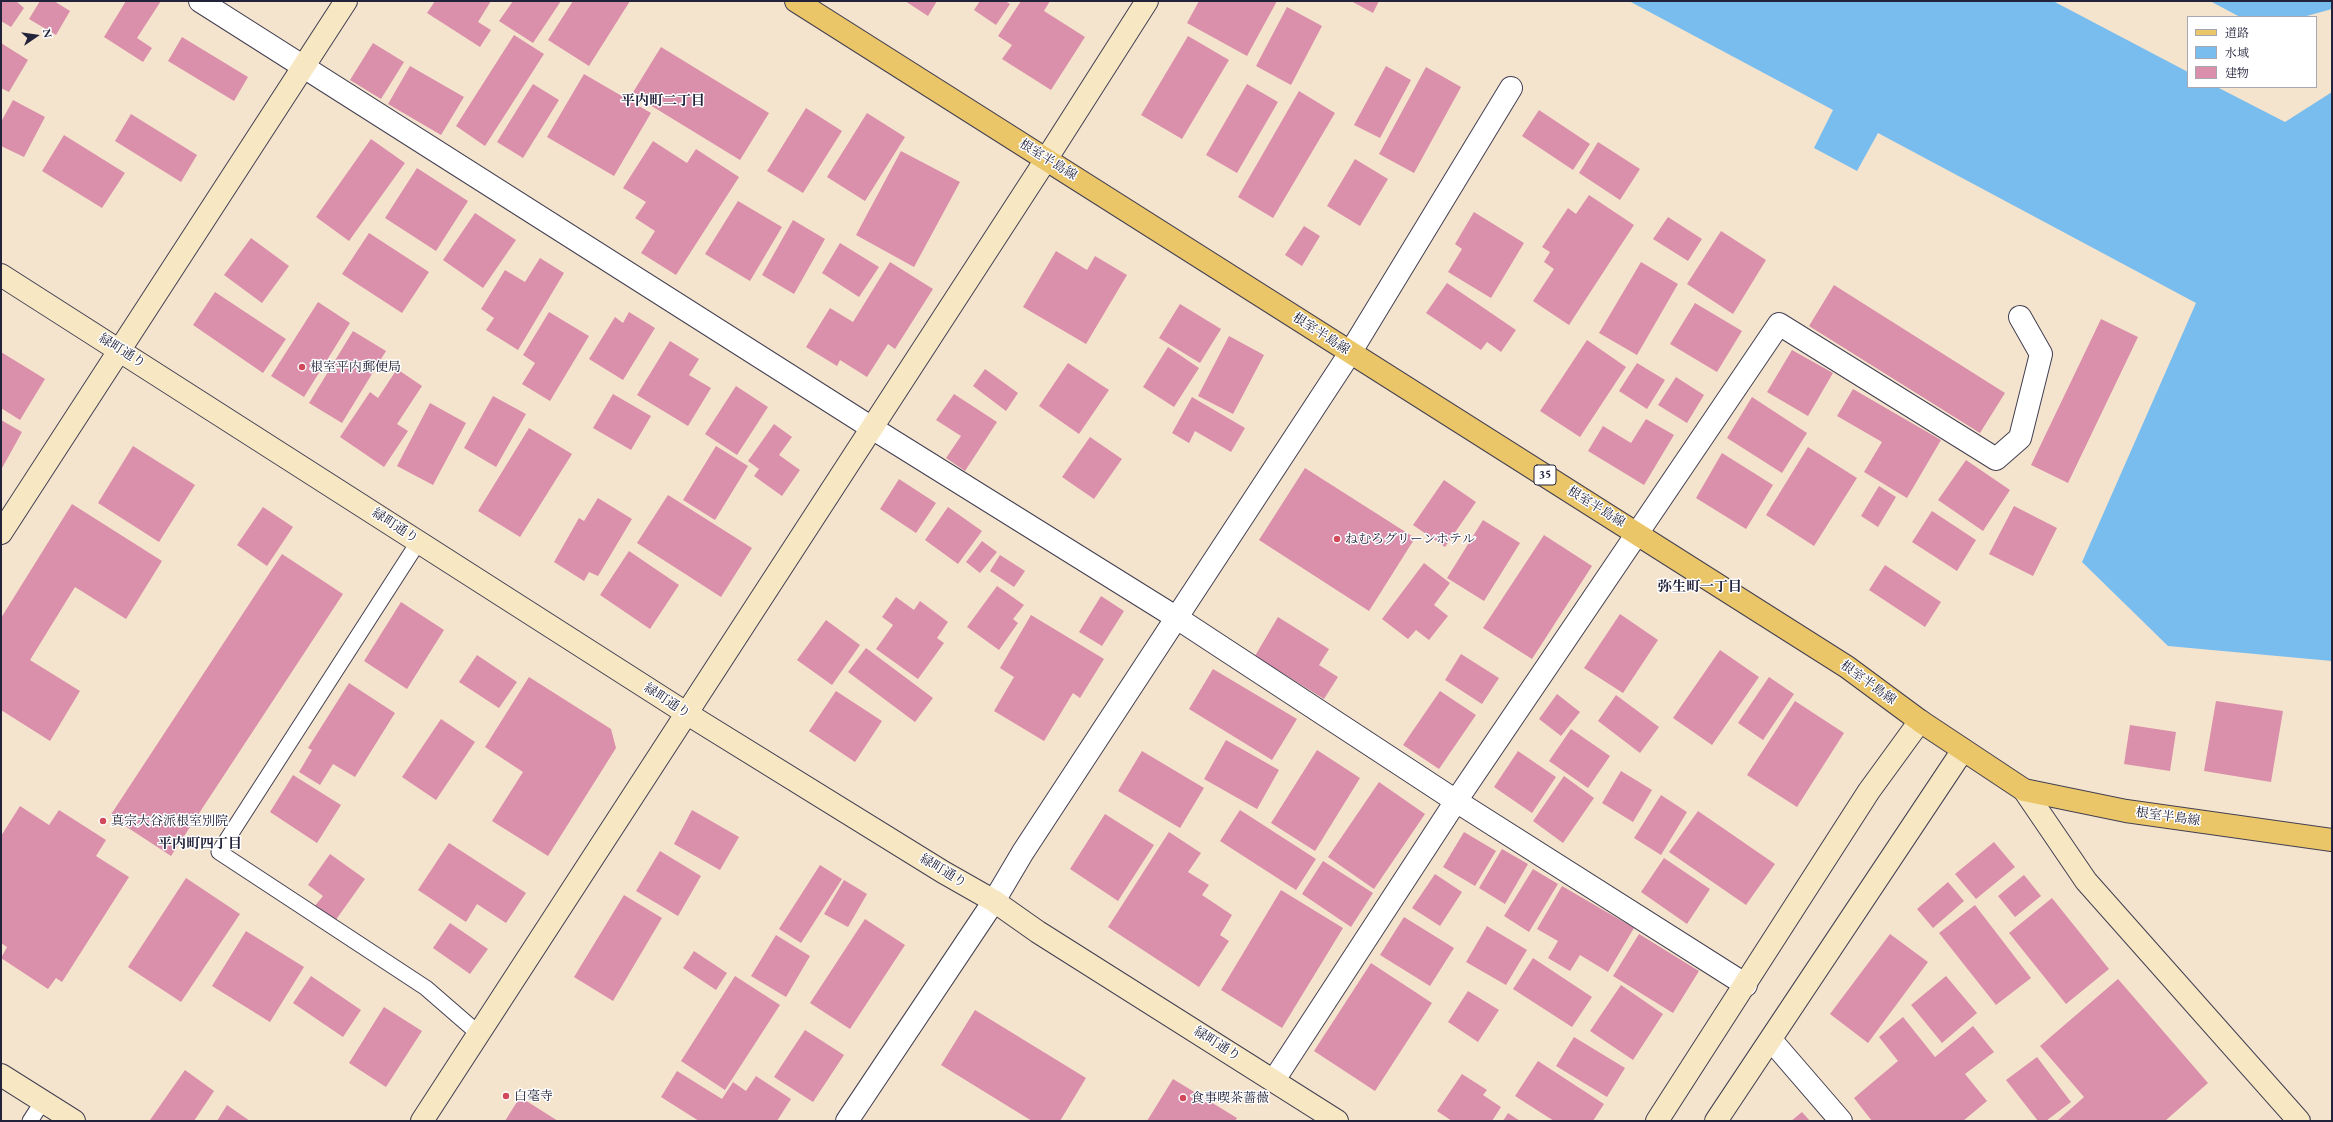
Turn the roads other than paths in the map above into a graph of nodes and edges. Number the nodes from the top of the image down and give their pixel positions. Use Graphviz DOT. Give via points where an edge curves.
graph roads {
  1 [pos="200,1"];
  2 [pos="346,1"];
  3 [pos="796,1"];
  4 [pos="1147,1"];
  5 [pos="302,67"];
  6 [pos="1511,88"];
  7 [pos="1047,158"];
  8 [pos="1,275"];
  9 [pos="2020,317"];
  10 [pos="120,350"];
  11 [pos="1350,353"];
  12 [pos="872,428"];
  13 [pos="1,533"];
  14 [pos="1637,533"];
  15 [pos="419,541"];
  16 [pos="1177,618"];
  17 [pos="686,712"];
  18 [pos="1920,721"];
  19 [pos="1963,750"];
  20 [pos="2024,790"];
  21 [pos="1456,801"];
  22 [pos="2332,840"];
  23 [pos="994,901"];
  24 [pos="1746,985"];
  25 [pos="479,1034"];
  26 [pos="1770,1040"];
  27 [pos="1,1075"];
  28 [pos="1274,1080"];
  29 [pos="43,1101"];
  30 [pos="30,1121"];
  31 [pos="74,1121"];
  32 [pos="422,1121"];
  33 [pos="847,1121"];
  34 [pos="1337,1121"];
  35 [pos="1657,1121"];
  36 [pos="1716,1121"];
  37 [pos="1841,1121"];
  38 [pos="2299,1121"];
  1 -- 5 [label="street"];
  2 -- 5 [label="street"];
  3 -- 7 [label="main road, 根室半島線 / 35" via="977,117"];
  4 -- 7 [label="street"];
  5 -- 10 [label="street"];
  5 -- 12 [label="street"];
  6 -- 11 [label="street"];
  7 -- 11 [label="main road, 根室半島線 / 35"];
  7 -- 12 [label="street"];
  8 -- 10 [label="street, 緑町通り"];
  9 -- 14 [label="street" via="2041,354 2020,438 1996,459 1779,324"];
  10 -- 13 [label="street"];
  10 -- 15 [label="street, 緑町通り"];
  11 -- 14 [label="main road, 根室半島線 / 35"];
  11 -- 16 [label="street"];
  12 -- 16 [label="street"];
  12 -- 17 [label="street"];
  14 -- 18 [label="main road, 根室半島線 / 35" via="1847,667"];
  14 -- 21 [label="street"];
  15 -- 17 [label="street, 緑町通り"];
  15 -- 25 [label="lane" via="219,852 426,988"];
  16 -- 21 [label="street"];
  16 -- 23 [label="street" via="1023,852"];
  17 -- 23 [label="street, 緑町通り"];
  17 -- 25 [label="street"];
  18 -- 19 [label="main road, 根室半島線 / 35"];
  18 -- 24 [label="street" via="1869,791"];
  19 -- 20 [label="main road, 根室半島線 / 35"];
  19 -- 26 [label="street"];
  20 -- 22 [label="main road, 根室半島線 / 35" via="2126,811"];
  20 -- 38 [label="street" via="2086,881"];
  21 -- 24 [label="street"];
  21 -- 28 [label="street"];
  23 -- 28 [label="street, 緑町通り" via="1038,932"];
  23 -- 33 [label="street"];
  24 -- 35 [label="street"];
  25 -- 32 [label="street"];
  26 -- 36 [label="street"];
  26 -- 37 [label="street"];
  27 -- 29 [label="street"];
  28 -- 34 [label="street, 緑町通り"];
  29 -- 30 [label="lane"];
  29 -- 31 [label="street"];
}
